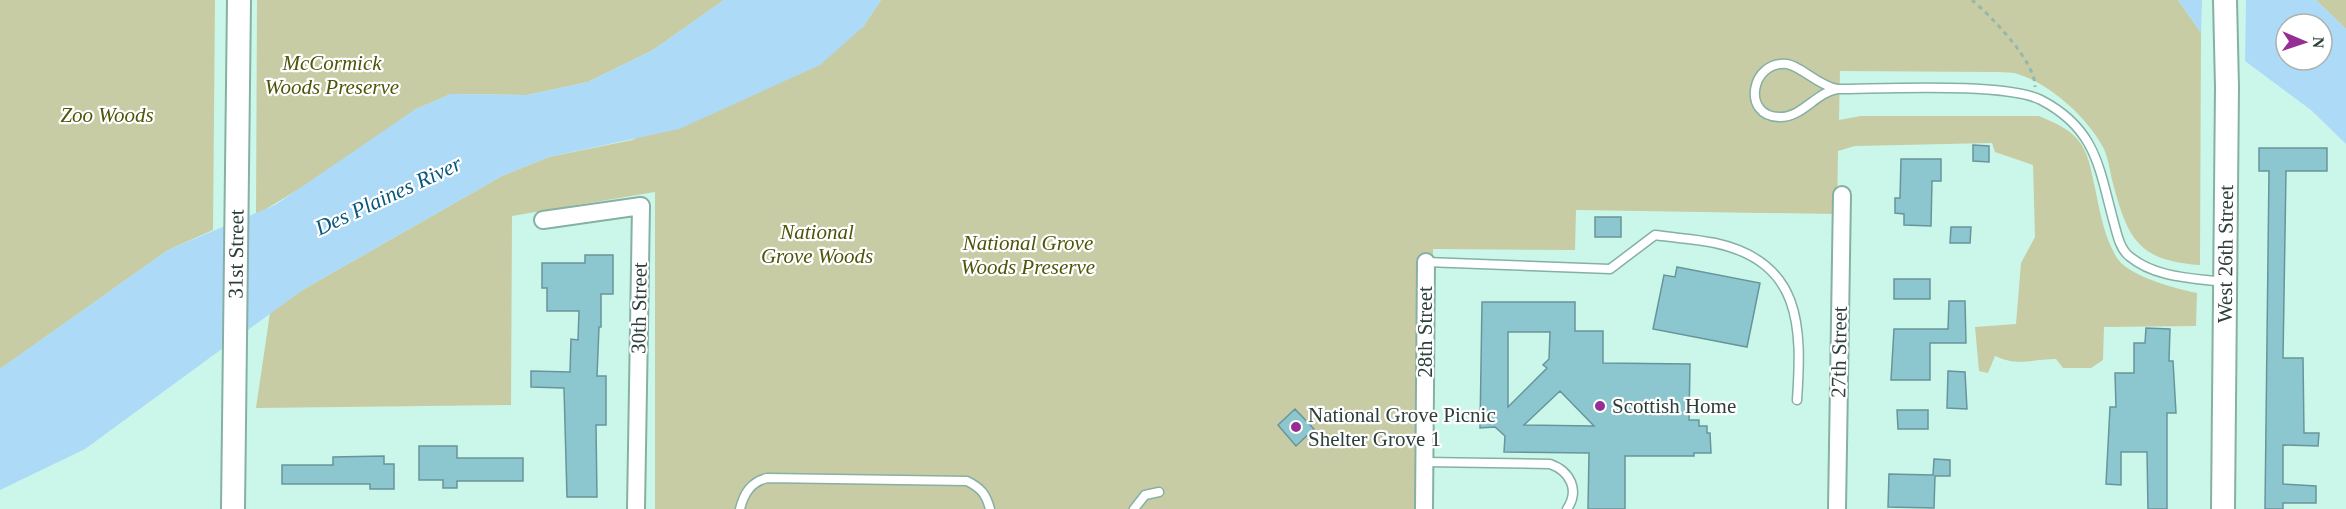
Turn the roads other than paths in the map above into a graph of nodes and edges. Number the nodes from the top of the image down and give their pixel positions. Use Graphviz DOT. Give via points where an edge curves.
graph roads {
  1 [pos="239,0"];
  2 [pos="2225,0"];
  3 [pos="1837,89"];
  4 [pos="1842,195"];
  5 [pos="543,220"];
  6 [pos="1426,262"];
  7 [pos="2225,282"];
  8 [pos="1797,400"];
  9 [pos="1424,462"];
  10 [pos="1159,492"];
  11 [pos="233,509"];
  12 [pos="636,509"];
  13 [pos="740,509"];
  14 [pos="990,509"];
  15 [pos="1134,509"];
  16 [pos="1424,509"];
  17 [pos="1567,509"];
  18 [pos="1837,509"];
  19 [pos="2223,509"];
  1 -- 11 [label="main road, 31st Street"];
  2 -- 7 [label="main road, West 26th Street"];
  3 -- 3 [label="lane" via="1795,114 1779,117 1762,110 1754,92 1759,76 1768,68 1785,64"];
  3 -- 7 [label="lane" via="1998,91 2034,98 2085,134 2127,255 2173,276"];
  4 -- 18 [label="street, 27th Street"];
  5 -- 12 [label="street, 30th Street" via="641,206"];
  6 -- 8 [label="lane" via="1610,269 1655,235 1716,243 1761,264 1786,287 1800,349"];
  6 -- 9 [label="street, 28th Street"];
  7 -- 19 [label="main road, West 26th Street"];
  9 -- 16 [label="street, 28th Street"];
  9 -- 17 [label="lane" via="1550,464 1561,468 1573,485 1574,494"];
  10 -- 15 [label="lane" via="1145,495"];
  13 -- 14 [label="lane" via="745,493 757,480 767,478 967,481 986,494"];
}
